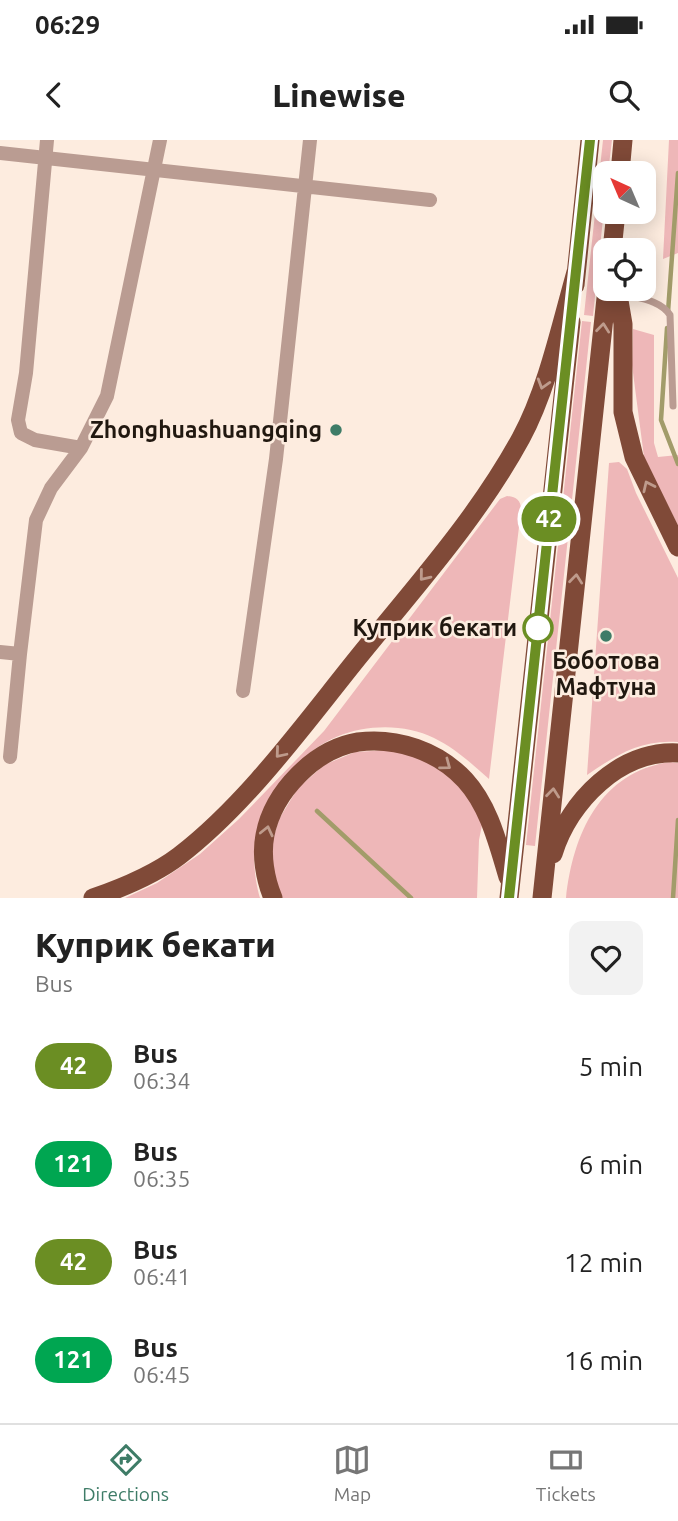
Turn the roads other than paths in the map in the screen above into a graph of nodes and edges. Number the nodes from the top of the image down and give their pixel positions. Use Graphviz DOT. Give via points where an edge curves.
graph roads {
  1 [pos="47,140"];
  2 [pos="160,140"];
  3 [pos="310,140"];
  4 [pos="590,140"];
  5 [pos="623,140"];
  6 [pos="0,153"];
  7 [pos="46,157"];
  8 [pos="621,161"];
  9 [pos="153,170"];
  10 [pos="305,186"];
  11 [pos="430,200"];
  12 [pos="576,272"];
  13 [pos="613,301"];
  14 [pos="617,301"];
  15 [pos="649,301"];
  16 [pos="673,406"];
  17 [pos="81,448"];
  18 [pos="678,547"];
  19 [pos="0,652"];
  20 [pos="20,654"];
  21 [pos="243,691"];
  22 [pos="678,753"];
  23 [pos="10,757"];
  24 [pos="509,891"];
  25 [pos="542,891"];
  26 [pos="93,898"];
  27 [pos="273,898"];
  1 -- 7 [label="street"];
  2 -- 9 [label="street"];
  3 -- 10 [label="street"];
  4 -- 12 [label="highway"];
  5 -- 8 [label="highway"];
  6 -- 7 [label="street"];
  7 -- 9 [label="street"];
  7 -- 17 [label="street" via="18,420 21,433 35,440"];
  9 -- 10 [label="street"];
  9 -- 17 [label="street" via="107,396"];
  10 -- 11 [label="street"];
  10 -- 21 [label="street" via="276,459"];
  12 -- 24 [label="highway"];
  12 -- 26 [label="highway, one-way" via="536,407 473,514 229,811 176,858"];
  25 -- 13 [label="highway, one-way"];
  18 -- 14 [label="highway, one-way" via="634,457 623,412 623,324"];
  15 -- 16 [label="lane" via="665,307 670,315"];
  17 -- 20 [label="street" via="51,488 36,520"];
  19 -- 20 [label="street"];
  20 -- 23 [label="street"];
  22 -- 25 [label="highway" via="624,765 582,800 554,848"];
  27 -- 24 [label="highway, one-way" via="264,854 276,806 294,781 322,756 357,742 380,741 402,743 440,759 465,781 483,807"];
}
